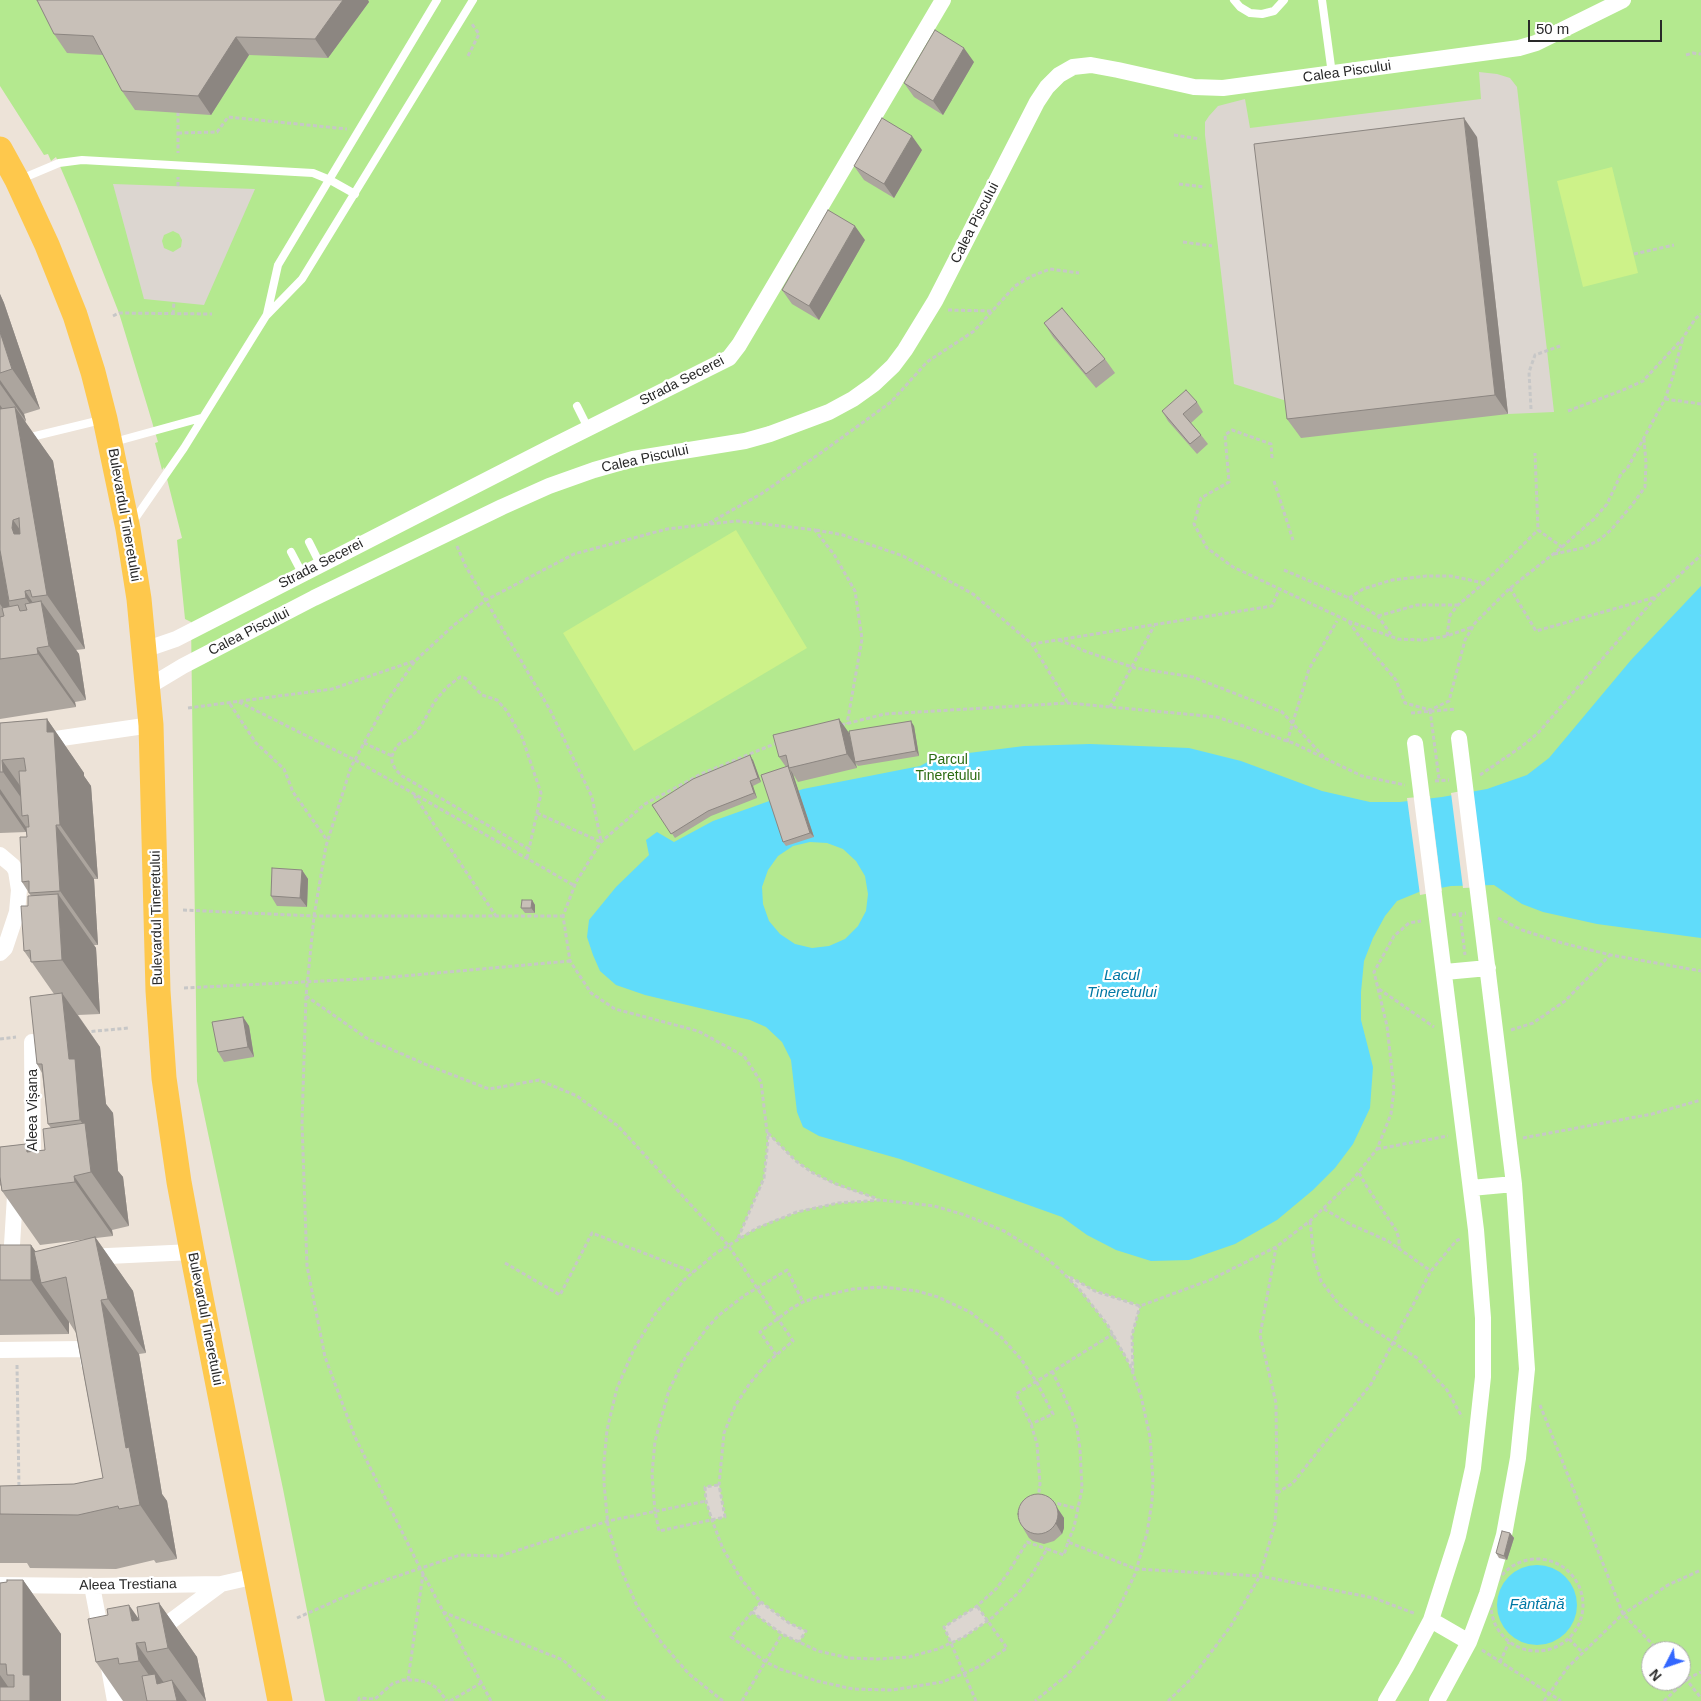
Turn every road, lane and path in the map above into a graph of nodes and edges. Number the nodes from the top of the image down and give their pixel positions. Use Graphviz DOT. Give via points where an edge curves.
graph roads {
  1 [pos="438,0"];
  2 [pos="473,0"];
  3 [pos="943,0"];
  4 [pos="1234,0"];
  5 [pos="1284,0"];
  6 [pos="1322,0"];
  7 [pos="1623,0"];
  8 [pos="464,15"];
  9 [pos="1701,54"];
  10 [pos="1686,55"];
  11 [pos="468,56"];
  12 [pos="1332,74"];
  13 [pos="178,112"];
  14 [pos="360,131"];
  15 [pos="178,133"];
  16 [pos="1174,135"];
  17 [pos="1200,138"];
  18 [pos="0,149"];
  19 [pos="179,166"];
  20 [pos="17,180"];
  21 [pos="330,180"];
  22 [pos="1179,184"];
  23 [pos="1205,187"];
  24 [pos="355,194"];
  25 [pos="1183,242"];
  26 [pos="1674,244"];
  27 [pos="1212,246"];
  28 [pos="1634,254"];
  29 [pos="1079,273"];
  30 [pos="174,302"];
  31 [pos="930,309"];
  32 [pos="992,311"];
  33 [pos="173,314"];
  34 [pos="212,314"];
  35 [pos="1701,314"];
  36 [pos="112,316"];
  37 [pos="266,316"];
  38 [pos="1683,338"];
  39 [pos="1560,346"];
  40 [pos="1665,399"];
  41 [pos="1701,404"];
  42 [pos="577,406"];
  43 [pos="1531,409"];
  44 [pos="1568,411"];
  45 [pos="201,418"];
  46 [pos="105,419"];
  47 [pos="588,428"];
  48 [pos="1644,438"];
  49 [pos="18,440"];
  50 [pos="111,443"];
  51 [pos="1535,454"];
  52 [pos="1272,458"];
  53 [pos="1274,481"];
  54 [pos="706,524"];
  55 [pos="128,530"];
  56 [pos="815,530"];
  57 [pos="1538,530"];
  58 [pos="450,532"];
  59 [pos="1293,540"];
  60 [pos="310,542"];
  61 [pos="1562,547"];
  62 [pos="291,552"];
  63 [pos="339,554"];
  64 [pos="1553,554"];
  65 [pos="1701,555"];
  66 [pos="320,564"];
  67 [pos="1284,570"];
  68 [pos="302,573"];
  69 [pos="352,580"];
  70 [pos="1484,584"];
  71 [pos="1510,588"];
  72 [pos="1278,592"];
  73 [pos="264,593"];
  74 [pos="1656,596"];
  75 [pos="1349,598"];
  76 [pos="486,600"];
  77 [pos="1458,605"];
  78 [pos="1378,616"];
  79 [pos="276,617"];
  80 [pos="1337,621"];
  81 [pos="1348,621"];
  82 [pos="1154,625"];
  83 [pos="1472,627"];
  84 [pos="1447,636"];
  85 [pos="1392,637"];
  86 [pos="1058,640"];
  87 [pos="1032,644"];
  88 [pos="144,650"];
  89 [pos="415,661"];
  90 [pos="1132,667"];
  91 [pos="148,687"];
  92 [pos="239,702"];
  93 [pos="1068,703"];
  94 [pos="230,704"];
  95 [pos="1110,707"];
  96 [pos="188,708"];
  97 [pos="1456,709"];
  98 [pos="1430,710"];
  99 [pos="1411,713"];
  100 [pos="847,724"];
  101 [pos="1294,725"];
  102 [pos="151,726"];
  103 [pos="838,726"];
  104 [pos="1459,738"];
  105 [pos="782,740"];
  106 [pos="1287,742"];
  107 [pos="364,743"];
  108 [pos="1415,743"];
  109 [pos="2,749"];
  110 [pos="392,756"];
  111 [pos="355,760"];
  112 [pos="1327,760"];
  113 [pos="1479,775"];
  114 [pos="1439,779"];
  115 [pos="1452,779"];
  116 [pos="1433,782"];
  117 [pos="1406,784"];
  118 [pos="412,793"];
  119 [pos="537,812"];
  120 [pos="328,840"];
  121 [pos="601,842"];
  122 [pos="529,849"];
  123 [pos="0,855"];
  124 [pos="526,858"];
  125 [pos="575,886"];
  126 [pos="183,910"];
  127 [pos="1460,913"];
  128 [pos="1468,913"];
  129 [pos="1491,915"];
  130 [pos="314,916"];
  131 [pos="497,916"];
  132 [pos="563,916"];
  133 [pos="1443,916"];
  134 [pos="1426,920"];
  135 [pos="0,953"];
  136 [pos="1610,955"];
  137 [pos="570,961"];
  138 [pos="1444,966"];
  139 [pos="1488,968"];
  140 [pos="1467,970"];
  141 [pos="1701,971"];
  142 [pos="308,980"];
  143 [pos="184,988"];
  144 [pos="1378,989"];
  145 [pos="306,996"];
  146 [pos="129,1028"];
  147 [pos="80,1032"];
  148 [pos="1496,1034"];
  149 [pos="0,1039"];
  150 [pos="26,1039"];
  151 [pos="1453,1040"];
  152 [pos="1701,1100"];
  153 [pos="767,1133"];
  154 [pos="1464,1133"];
  155 [pos="1508,1141"];
  156 [pos="1377,1149"];
  157 [pos="1359,1173"];
  158 [pos="1514,1184"];
  159 [pos="1471,1188"];
  160 [pos="881,1200"];
  161 [pos="1324,1209"];
  162 [pos="1310,1221"];
  163 [pos="1476,1230"];
  164 [pos="738,1238"];
  165 [pos="728,1245"];
  166 [pos="1276,1247"];
  167 [pos="1399,1249"];
  168 [pos="192,1252"];
  169 [pos="71,1258"];
  170 [pos="31,1260"];
  171 [pos="6,1261"];
  172 [pos="505,1263"];
  173 [pos="1431,1271"];
  174 [pos="693,1272"];
  175 [pos="1065,1274"];
  176 [pos="757,1288"];
  177 [pos="803,1302"];
  178 [pos="1140,1306"];
  179 [pos="778,1318"];
  180 [pos="1113,1334"];
  181 [pos="1394,1343"];
  182 [pos="0,1350"];
  183 [pos="17,1350"];
  184 [pos="776,1355"];
  185 [pos="1527,1369"];
  186 [pos="1052,1371"];
  187 [pos="1134,1375"];
  188 [pos="1036,1381"];
  189 [pos="93,1384"];
  190 [pos="1031,1424"];
  191 [pos="1478,1431"];
  192 [pos="719,1485"];
  193 [pos="1277,1493"];
  194 [pos="20,1494"];
  195 [pos="706,1501"];
  196 [pos="1079,1509"];
  197 [pos="654,1511"];
  198 [pos="712,1520"];
  199 [pos="608,1521"];
  200 [pos="1068,1542"];
  201 [pos="1046,1549"];
  202 [pos="420,1568"];
  203 [pos="1136,1569"];
  204 [pos="1701,1570"];
  205 [pos="423,1573"];
  206 [pos="256,1576"];
  207 [pos="1260,1576"];
  208 [pos="221,1584"];
  209 [pos="0,1585"];
  210 [pos="92,1586"];
  211 [pos="761,1602"];
  212 [pos="977,1606"];
  213 [pos="443,1612"];
  214 [pos="752,1612"];
  215 [pos="1623,1614"];
  216 [pos="298,1618"];
  217 [pos="1431,1620"];
  218 [pos="988,1621"];
  219 [pos="782,1634"];
  220 [pos="1569,1639"];
  221 [pos="146,1640"];
  222 [pos="1649,1641"];
  223 [pos="799,1642"];
  224 [pos="952,1642"];
  225 [pos="1469,1642"];
  226 [pos="1509,1642"];
  227 [pos="1582,1652"];
  228 [pos="124,1657"];
  229 [pos="766,1662"];
  230 [pos="1500,1662"];
  231 [pos="109,1668"];
  232 [pos="965,1673"];
  233 [pos="408,1680"];
  234 [pos="481,1683"];
  235 [pos="1691,1684"];
  236 [pos="1674,1691"];
  237 [pos="1548,1692"];
  238 [pos="1701,1698"];
  239 [pos="115,1701"];
  240 [pos="280,1701"];
  241 [pos="359,1701"];
  242 [pos="449,1701"];
  243 [pos="491,1701"];
  244 [pos="607,1701"];
  245 [pos="723,1701"];
  246 [pos="742,1701"];
  247 [pos="976,1701"];
  248 [pos="1035,1701"];
  249 [pos="1168,1701"];
  250 [pos="1386,1701"];
  251 [pos="1437,1701"];
  252 [pos="1544,1701"];
  253 [pos="1562,1701"];
  254 [pos="1664,1701"];
  1 -- 14 [label="lane"];
  2 -- 8 [label="lane"];
  3 -- 47 [label="street, Strada Secerei" via="735,352 721,363"];
  4 -- 5 [label="lane" via="1240,8 1262,14 1274,11"];
  6 -- 12 [label="lane"];
  7 -- 12 [label="street, Calea Piscului" via="1536,43 1519,48"];
  8 -- 11 [label="path" via="479,34"];
  8 -- 24 [label="lane"];
  9 -- 10 [label="path" via="1693,52"];
  12 -- 31 [label="street, Calea Piscului" via="1223,88 1194,87 1092,65 1073,68 1059,75 1037,102"];
  13 -- 15 [label="path"];
  14 -- 15 [label="path" via="228,117 217,132"];
  14 -- 21 [label="lane"];
  15 -- 19 [label="path"];
  16 -- 17 [label="path"];
  18 -- 20 [label="main road, Bulevardul Tineretului"];
  19 -- 20 [label="lane" via="72,161"];
  19 -- 21 [label="lane" via="313,173"];
  20 -- 46 [label="main road, Bulevardul Tineretului" via="48,245 75,315"];
  21 -- 24 [label="lane"];
  21 -- 37 [label="lane" via="278,265"];
  22 -- 23 [label="path"];
  24 -- 37 [label="lane" via="302,279"];
  25 -- 27 [label="path"];
  26 -- 28 [label="path"];
  29 -- 32 [label="path" via="1050,269 1032,276 1015,286"];
  30 -- 33 [label="path"];
  31 -- 32 [label="path"];
  31 -- 58 [label="street, Calea Piscului" via="893,366 867,389 829,412 744,441 651,456 594,470 541,489"];
  32 -- 54 [label="path" via="974,331 927,362 890,402 761,494"];
  33 -- 34 [label="path"];
  33 -- 36 [label="path" via="119,313"];
  35 -- 38 [label="path"];
  37 -- 45 [label="lane"];
  38 -- 40 [label="path"];
  38 -- 44 [label="path" via="1644,381"];
  39 -- 43 [label="path" via="1535,355 1528,372"];
  40 -- 41 [label="path"];
  40 -- 48 [label="path"];
  42 -- 47 [label="lane"];
  45 -- 50 [label="lane"];
  45 -- 55 [label="lane"];
  46 -- 49 [label="lane"];
  46 -- 50 [label="main road, Bulevardul Tineretului"];
  47 -- 63 [label="street, Strada Secerei"];
  48 -- 61 [label="path" via="1607,504"];
  48 -- 64 [label="path" via="1645,487 1632,505 1599,540 1583,548"];
  50 -- 55 [label="main road, Bulevardul Tineretului"];
  51 -- 57 [label="path"];
  52 -- 81 [label="path" via="1270,444 1232,430 1225,435 1229,482 1201,498 1194,524 1207,548 1233,567"];
  53 -- 59 [label="path"];
  54 -- 56 [label="path" via="737,521"];
  54 -- 76 [label="path" via="667,529 574,554"];
  55 -- 88 [label="main road, Bulevardul Tineretului"];
  56 -- 87 [label="path" via="842,535 903,556 973,594"];
  56 -- 100 [label="path" via="856,591 862,639"];
  57 -- 61 [label="path"];
  57 -- 70 [label="path"];
  58 -- 69 [label="street, Calea Piscului"];
  58 -- 76 [label="path"];
  60 -- 66 [label="lane"];
  61 -- 64 [label="path"];
  62 -- 68 [label="lane"];
  63 -- 66 [label="street, Strada Secerei"];
  63 -- 69 [label="street"];
  64 -- 71 [label="path"];
  65 -- 74 [label="path"];
  66 -- 68 [label="street, Strada Secerei"];
  67 -- 75 [label="path"];
  68 -- 73 [label="street, Strada Secerei"];
  69 -- 79 [label="street, Calea Piscului"];
  70 -- 75 [label="path" via="1451,576 1426,576 1392,580 1363,589"];
  70 -- 77 [label="path"];
  71 -- 74 [label="path" via="1536,631"];
  71 -- 83 [label="path"];
  72 -- 82 [label="path" via="1272,606"];
  73 -- 79 [label="street, Strada Secerei"];
  73 -- 88 [label="street, Strada Secerei" via="176,639"];
  74 -- 113 [label="path" via="1538,733"];
  75 -- 78 [label="path"];
  76 -- 89 [label="path"];
  76 -- 121 [label="path" via="550,710 592,797"];
  77 -- 78 [label="path" via="1417,605"];
  77 -- 84 [label="path" via="1450,615"];
  78 -- 85 [label="path"];
  79 -- 91 [label="street, Calea Piscului"];
  80 -- 101 [label="path" via="1309,669"];
  81 -- 85 [label="path"];
  81 -- 98 [label="path" via="1396,680 1406,703"];
  82 -- 86 [label="path"];
  82 -- 90 [label="path"];
  83 -- 84 [label="path"];
  83 -- 98 [label="path" via="1465,640 1448,701"];
  84 -- 85 [label="path" via="1424,640"];
  86 -- 87 [label="path"];
  86 -- 90 [label="path"];
  87 -- 93 [label="path"];
  88 -- 91 [label="main road, Bulevardul Tineretului"];
  89 -- 92 [label="path" via="332,689"];
  89 -- 107 [label="path" via="387,701"];
  90 -- 95 [label="path"];
  90 -- 101 [label="path" via="1193,677 1282,712"];
  91 -- 102 [label="main road, Bulevardul Tineretului"];
  92 -- 94 [label="path"];
  92 -- 111 [label="path"];
  93 -- 95 [label="path"];
  93 -- 100 [label="path" via="885,714"];
  94 -- 96 [label="path"];
  94 -- 120 [label="path" via="256,743 284,769 293,792"];
  95 -- 106 [label="path" via="1217,717"];
  97 -- 98 [label="path"];
  98 -- 99 [label="path"];
  98 -- 114 [label="path"];
  100 -- 103 [label="path"];
  101 -- 106 [label="path"];
  101 -- 112 [label="path"];
  102 -- 109 [label="street"];
  102 -- 168 [label="main road, Bulevardul Tineretului" via="158,991 164,1078"];
  104 -- 139 [label="street"];
  105 -- 121 [label="path" via="702,774 645,804"];
  106 -- 112 [label="path"];
  107 -- 110 [label="path"];
  107 -- 111 [label="path"];
  108 -- 138 [label="street"];
  110 -- 119 [label="path" via="399,744 421,726 442,692 460,677 465,678 482,695 502,705 522,737 540,793"];
  110 -- 122 [label="path" via="392,763 402,776"];
  111 -- 118 [label="path"];
  111 -- 120 [label="path"];
  112 -- 117 [label="path" via="1362,776"];
  115 -- 116 [label="path"];
  118 -- 124 [label="path"];
  118 -- 131 [label="path"];
  119 -- 121 [label="path"];
  119 -- 122 [label="path"];
  120 -- 130 [label="path"];
  121 -- 125 [label="path"];
  122 -- 124 [label="path"];
  123 -- 135 [label="street" via="16,871 19,890 17,912"];
  124 -- 125 [label="path"];
  125 -- 132 [label="path"];
  126 -- 130 [label="path"];
  127 -- 128 [label="path"];
  127 -- 133 [label="path"];
  127 -- 140 [label="path"];
  129 -- 136 [label="path" via="1522,930"];
  130 -- 131 [label="path"];
  130 -- 142 [label="path"];
  131 -- 132 [label="path"];
  132 -- 137 [label="path"];
  134 -- 144 [label="path" via="1409,923 1394,936 1374,972"];
  136 -- 141 [label="path"];
  136 -- 148 [label="path" via="1564,1001 1533,1023"];
  137 -- 142 [label="path" via="381,978"];
  137 -- 153 [label="path" via="591,993 615,1009 698,1031 744,1056 761,1082"];
  138 -- 140 [label="street"];
  138 -- 151 [label="street"];
  139 -- 140 [label="street"];
  139 -- 148 [label="street"];
  142 -- 143 [label="path"];
  142 -- 145 [label="path"];
  144 -- 151 [label="path"];
  144 -- 156 [label="path" via="1388,1026 1394,1089 1391,1114"];
  145 -- 165 [label="path" via="368,1039 489,1089 539,1080 577,1096 618,1126"];
  145 -- 202 [label="path" via="302,1123 307,1266 325,1357 355,1437"];
  146 -- 147 [label="path"];
  148 -- 155 [label="street"];
  149 -- 150 [label="path"];
  150 -- 171 [label="street, Aleea Vișana" via="33,1168 15,1196"];
  151 -- 154 [label="street"];
  152 -- 155 [label="path" via="1652,1114"];
  153 -- 160 [label="path" via="813,1173"];
  153 -- 164 [label="path" via="764,1178"];
  154 -- 156 [label="path"];
  154 -- 159 [label="street"];
  155 -- 158 [label="street"];
  156 -- 157 [label="path"];
  157 -- 161 [label="path"];
  157 -- 167 [label="path" via="1396,1230"];
  158 -- 159 [label="street"];
  158 -- 185 [label="street"];
  159 -- 163 [label="street"];
  160 -- 164 [label="path" via="807,1209 767,1223"];
  160 -- 175 [label="path" via="934,1206 975,1218 1023,1242"];
  161 -- 162 [label="path"];
  161 -- 167 [label="path"];
  162 -- 166 [label="path"];
  162 -- 181 [label="path" via="1314,1258 1321,1281 1352,1316"];
  163 -- 173 [label="path" via="1456,1241"];
  163 -- 191 [label="street" via="1483,1318 1483,1377"];
  164 -- 165 [label="path"];
  165 -- 174 [label="path"];
  165 -- 176 [label="path"];
  166 -- 178 [label="path" via="1210,1280"];
  166 -- 193 [label="path" via="1260,1335 1276,1403"];
  167 -- 173 [label="path"];
  168 -- 169 [label="street"];
  168 -- 206 [label="main road, Bulevardul Tineretului"];
  170 -- 171 [label="street"];
  172 -- 174 [label="path" via="560,1295 592,1234"];
  173 -- 181 [label="path"];
  174 -- 199 [label="path" via="653,1317 621,1378 609,1420 604,1456"];
  175 -- 178 [label="path" via="1095,1291"];
  175 -- 180 [label="path" via="1091,1302"];
  176 -- 177 [label="path" via="787,1270"];
  176 -- 179 [label="path"];
  176 -- 197 [label="path" via="707,1328 675,1377 655,1442 652,1474"];
  177 -- 179 [label="path"];
  177 -- 188 [label="path" via="832,1293 869,1288 901,1288 938,1297 985,1323 1011,1348"];
  178 -- 187 [label="path" via="1132,1335"];
  179 -- 184 [label="path" via="793,1341"];
  179 -- 184 [label="path" via="760,1332"];
  180 -- 186 [label="path"];
  180 -- 187 [label="path"];
  181 -- 191 [label="path" via="1417,1358 1447,1390 1460,1415"];
  181 -- 193 [label="path" via="1371,1384 1293,1483"];
  182 -- 183 [label="street"];
  183 -- 189 [label="street" via="85,1350"];
  183 -- 194 [label="path"];
  184 -- 192 [label="path" via="750,1383 724,1433"];
  185 -- 215 [label="path"];
  185 -- 225 [label="street" via="1518,1458 1504,1535"];
  186 -- 188 [label="path"];
  186 -- 196 [label="path" via="1077,1428 1082,1470"];
  187 -- 203 [label="path" via="1146,1416 1153,1475 1148,1528"];
  188 -- 190 [label="path" via="1016,1394"];
  188 -- 190 [label="path" via="1053,1414"];
  190 -- 196 [label="path" via="1039,1460 1038,1499"];
  191 -- 217 [label="street" via="1458,1536"];
  192 -- 195 [label="path" via="704,1487"];
  192 -- 198 [label="path" via="724,1517"];
  193 -- 207 [label="path" via="1275,1523"];
  195 -- 197 [label="path"];
  195 -- 198 [label="path"];
  196 -- 200 [label="path"];
  197 -- 198 [label="path" via="659,1531"];
  197 -- 199 [label="path"];
  198 -- 211 [label="path" via="733,1566"];
  199 -- 202 [label="path" via="500,1556 460,1555"];
  199 -- 245 [label="path" via="624,1577 648,1624 674,1658"];
  200 -- 201 [label="path" via="1064,1556"];
  200 -- 203 [label="path"];
  201 -- 212 [label="path" via="1027,1542 996,1589"];
  201 -- 218 [label="path" via="1020,1592"];
  202 -- 205 [label="path"];
  202 -- 216 [label="path" via="371,1585"];
  203 -- 207 [label="path"];
  203 -- 248 [label="path" via="1116,1612 1096,1643 1067,1675"];
  204 -- 215 [label="path" via="1668,1585"];
  205 -- 213 [label="path"];
  205 -- 233 [label="path"];
  206 -- 208 [label="street, Aleea Trestiana"];
  206 -- 240 [label="main road, Bulevardul Tineretului"];
  207 -- 217 [label="path" via="1374,1598"];
  207 -- 249 [label="path" via="1225,1635 1191,1679"];
  208 -- 210 [label="street, Aleea Trestiana"];
  208 -- 221 [label="street"];
  209 -- 210 [label="street, Aleea Trestiana"];
  210 -- 231 [label="street"];
  211 -- 214 [label="path"];
  211 -- 223 [label="path" via="806,1631"];
  212 -- 218 [label="path"];
  212 -- 224 [label="path" via="944,1627"];
  213 -- 234 [label="path"];
  213 -- 244 [label="path" via="563,1660"];
  214 -- 219 [label="path"];
  214 -- 229 [label="path" via="731,1637"];
  215 -- 222 [label="path"];
  215 -- 227 [label="path"];
  217 -- 225 [label="street"];
  217 -- 250 [label="street"];
  218 -- 224 [label="path"];
  218 -- 232 [label="path" via="1007,1648"];
  219 -- 223 [label="path"];
  219 -- 229 [label="path"];
  220 -- 226 [label="path" via="1540,1651 1524,1649"];
  220 -- 226 [label="path" via="1580,1620 1583,1604 1580,1588 1562,1566 1535,1559 1509,1568 1493,1591 1493,1619"];
  220 -- 227 [label="path"];
  223 -- 224 [label="path" via="833,1655 878,1659 925,1654"];
  224 -- 232 [label="path"];
  225 -- 230 [label="path"];
  225 -- 251 [label="street"];
  226 -- 230 [label="path"];
  227 -- 237 [label="path"];
  228 -- 231 [label="street"];
  229 -- 232 [label="path" via="800,1677 853,1689 914,1687 942,1682"];
  229 -- 246 [label="path"];
  230 -- 237 [label="path"];
  231 -- 239 [label="street"];
  232 -- 247 [label="path"];
  233 -- 241 [label="path" via="392,1684 375,1699 359,1698"];
  233 -- 242 [label="path" via="427,1682"];
  234 -- 242 [label="path"];
  234 -- 243 [label="path"];
  235 -- 238 [label="path"];
  236 -- 254 [label="path"];
  237 -- 252 [label="path"];
  237 -- 253 [label="path"];
}
